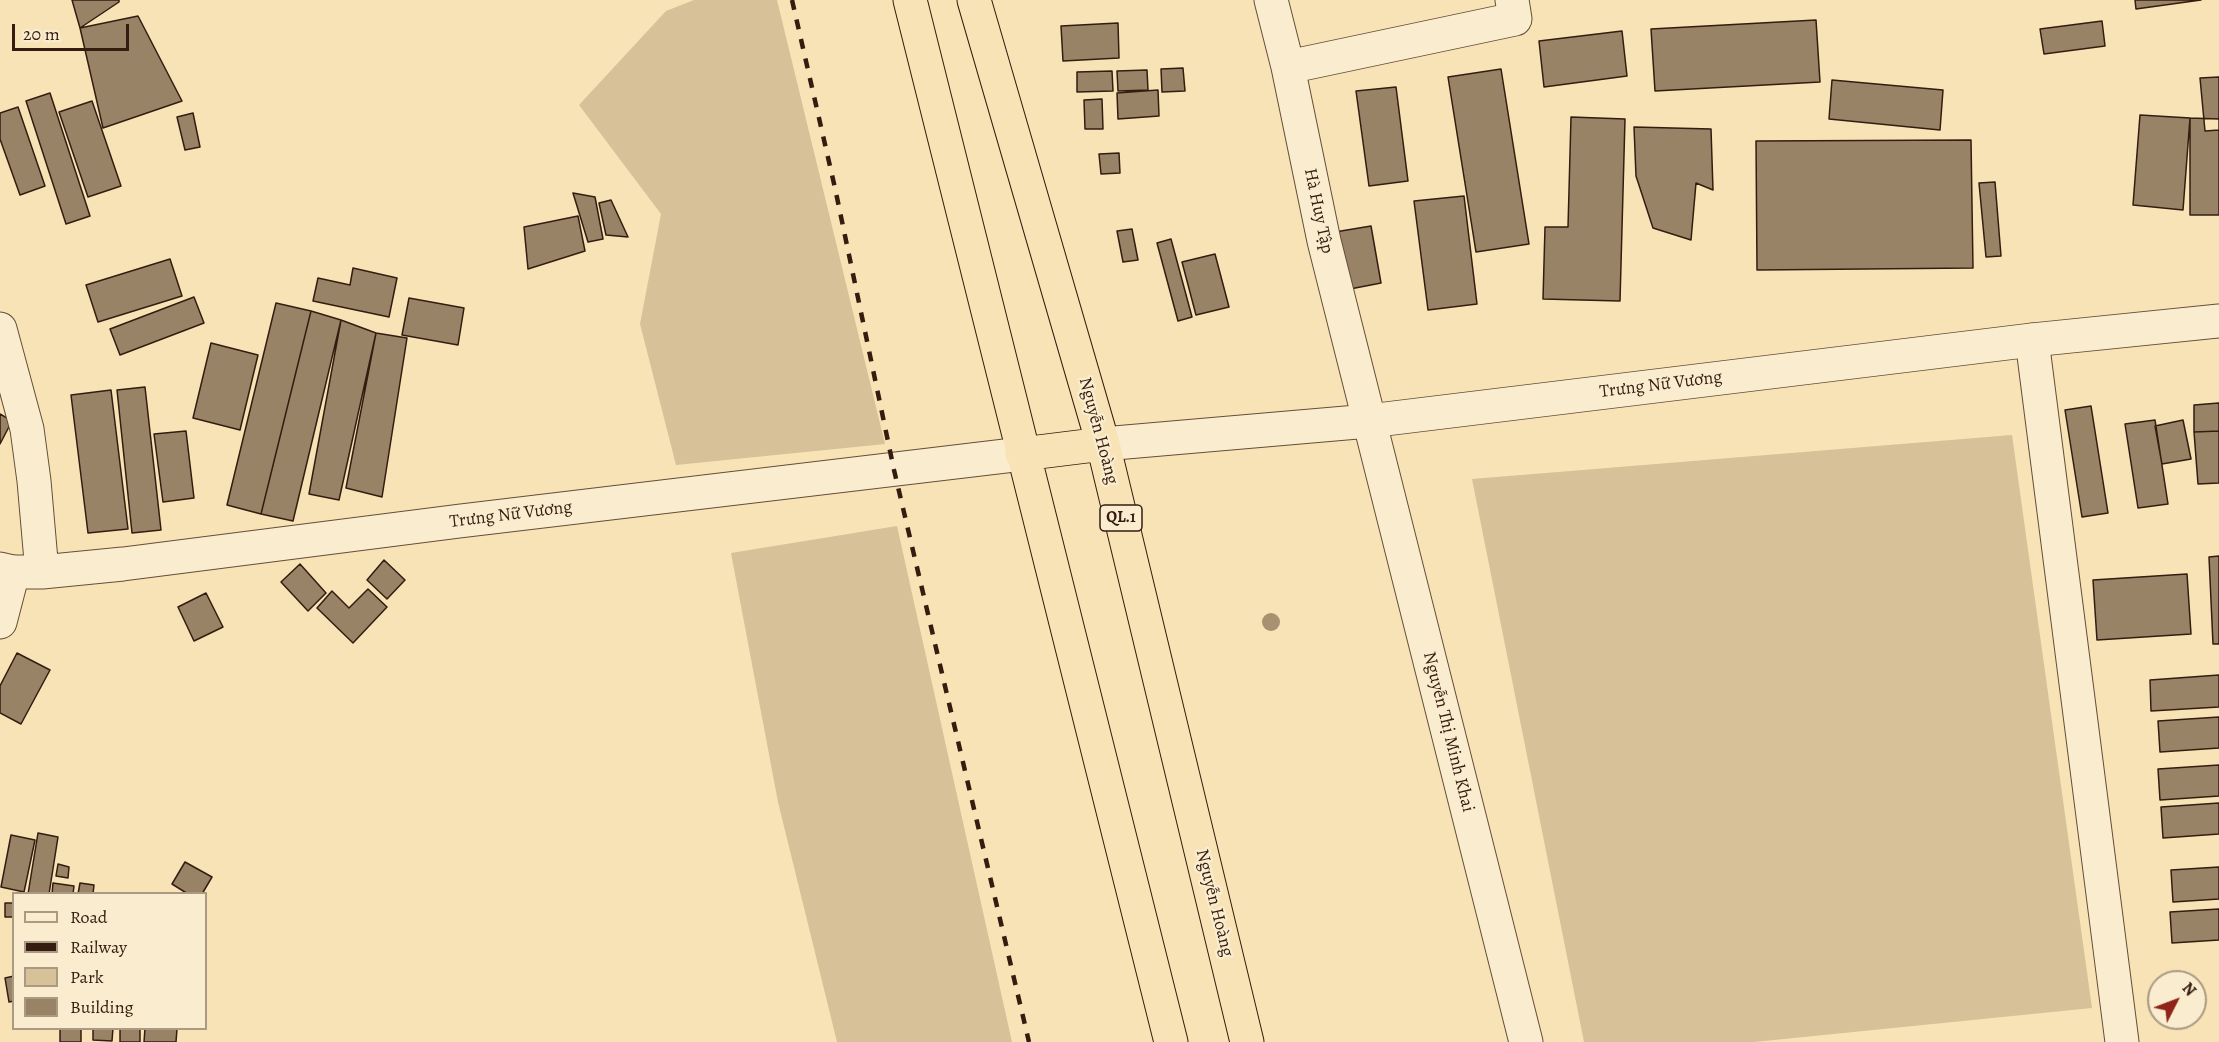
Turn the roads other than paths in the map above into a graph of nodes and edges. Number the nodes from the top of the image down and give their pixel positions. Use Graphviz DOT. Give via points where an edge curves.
graph roads {
  1 [pos="910,0"];
  2 [pos="975,0"];
  3 [pos="1271,0"];
  4 [pos="1512,0"];
  5 [pos="1288,67"];
  6 [pos="2219,321"];
  7 [pos="0,329"];
  8 [pos="2032,340"];
  9 [pos="1369,421"];
  10 [pos="1103,444"];
  11 [pos="1022,454"];
  12 [pos="18,571"];
  13 [pos="0,622"];
  14 [pos="1171,1042"];
  15 [pos="1247,1042"];
  16 [pos="1526,1042"];
  17 [pos="2122,1042"];
  1 -- 11 [label="highway"];
  2 -- 10 [label="highway, Nguyễn Hoàng / QL.1"];
  3 -- 5 [label="street, Hà Huy Tập"];
  4 -- 5 [label="street" via="1515,19"];
  5 -- 9 [label="street, Hà Huy Tập" via="1324,241"];
  6 -- 8 [label="street, Trưng Nữ Vương"];
  7 -- 12 [label="street" via="27,429 34,481"];
  8 -- 9 [label="street, Trưng Nữ Vương"];
  8 -- 17 [label="street"];
  9 -- 10 [label="street, Trưng Nữ Vương"];
  9 -- 16 [label="street, Nguyễn Thị Minh Khai"];
  10 -- 11 [label="highway"];
  10 -- 15 [label="highway, Nguyễn Hoàng / QL.1"];
  11 -- 12 [label="street, Trưng Nữ Vương" via="123,564"];
  11 -- 14 [label="highway"];
  12 -- 13 [label="street"];
}
